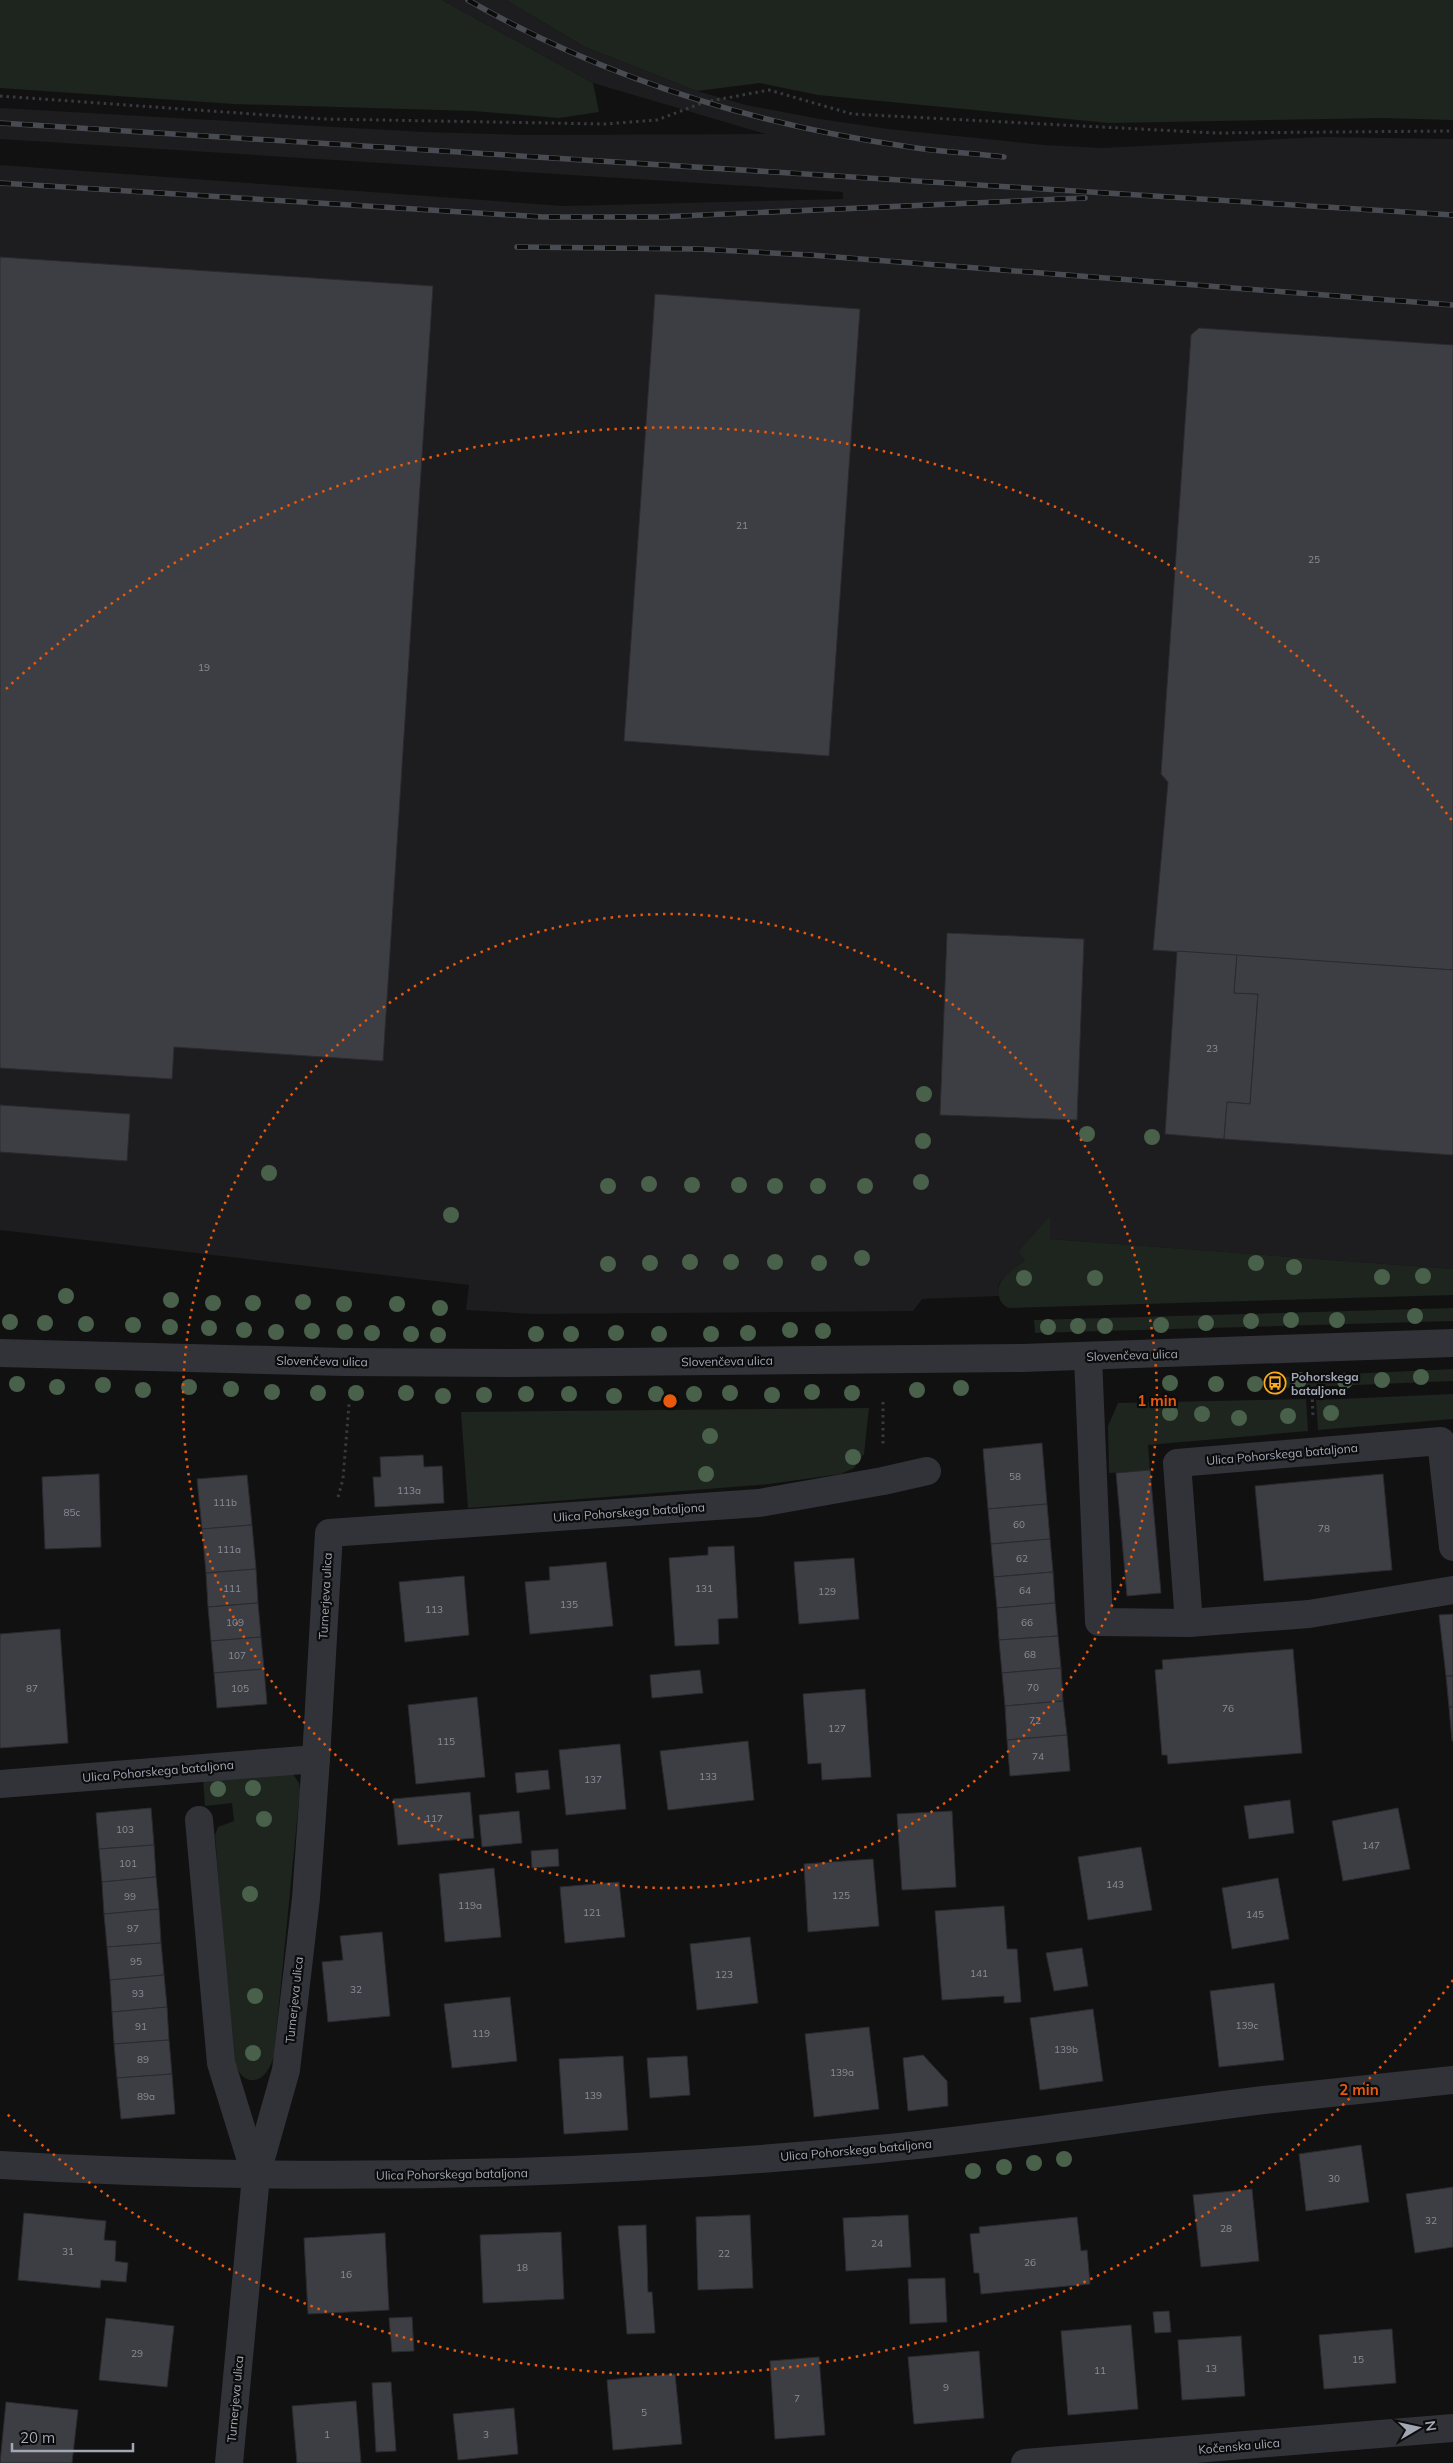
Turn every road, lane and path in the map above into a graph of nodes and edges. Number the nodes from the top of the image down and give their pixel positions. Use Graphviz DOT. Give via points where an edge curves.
graph roads {
  1 [pos="0,96"];
  2 [pos="1453,131"];
  3 [pos="1453,1343"];
  4 [pos="0,1353"];
  5 [pos="1088,1357"];
  6 [pos="883,1402"];
  7 [pos="349,1404"];
  8 [pos="927,1471"];
  9 [pos="883,1482"];
  10 [pos="329,1533"];
  11 [pos="1453,1547"];
  12 [pos="1453,1590"];
  13 [pos="1189,1623"];
  14 [pos="316,1759"];
  15 [pos="0,1784"];
  16 [pos="200,1820"];
  17 [pos="1453,2080"];
  18 [pos="0,2165"];
  19 [pos="256,2176"];
  20 [pos="1453,2428"];
  21 [pos="229,2463"];
  22 [pos="1025,2463"];
  1 -- 2 [label="path" via="323,119 606,124 658,120 705,102 769,90 862,114 1216,133"];
  3 -- 5 [label="street, Slovenčeva ulica"];
  4 -- 5 [label="street, Slovenčeva ulica" via="505,1363"];
  5 -- 13 [label="street" via="1099,1622"];
  6 -- 9 [label="path"];
  7 -- 10 [label="path" via="343,1479"];
  8 -- 9 [label="street, Ulica Pohorskega bataljona"];
  9 -- 10 [label="street, Ulica Pohorskega bataljona" via="759,1503"];
  10 -- 14 [label="street, Turnerjeva ulica"];
  11 -- 13 [label="street, Ulica Pohorskega bataljona" via="1441,1441 1177,1463"];
  12 -- 13 [label="street" via="1309,1614"];
  14 -- 15 [label="street, Ulica Pohorskega bataljona"];
  14 -- 19 [label="street, Turnerjeva ulica" via="306,1898 286,2070"];
  16 -- 19 [label="street" via="221,2063"];
  17 -- 19 [label="street, Ulica Pohorskega bataljona" via="1264,2100 878,2149 632,2167 465,2175"];
  18 -- 19 [label="street, Ulica Pohorskega bataljona"];
  19 -- 21 [label="street, Turnerjeva ulica"];
  20 -- 22 [label="street, Kočenska ulica"];
}
